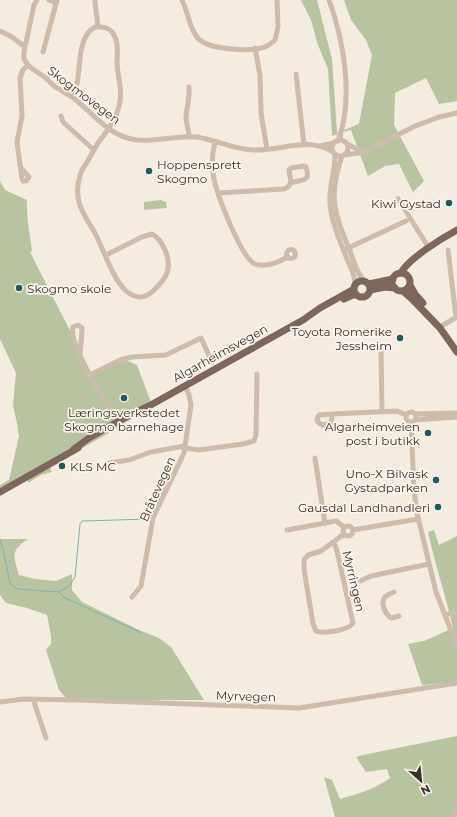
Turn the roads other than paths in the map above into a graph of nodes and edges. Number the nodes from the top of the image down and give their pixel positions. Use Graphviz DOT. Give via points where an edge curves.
graph roads {
  1 [pos="37,0"];
  2 [pos="49,0"];
  3 [pos="182,0"];
  4 [pos="277,0"];
  5 [pos="329,0"];
  6 [pos="56,2"];
  7 [pos="95,2"];
  8 [pos="98,27"];
  9 [pos="0,31"];
  10 [pos="25,47"];
  11 [pos="255,48"];
  12 [pos="43,52"];
  13 [pos="28,65"];
  14 [pos="296,74"];
  15 [pos="189,87"];
  16 [pos="72,98"];
  17 [pos="457,113"];
  18 [pos="61,116"];
  19 [pos="344,125"];
  20 [pos="108,128"];
  21 [pos="189,137"];
  22 [pos="215,142"];
  23 [pos="336,142"];
  24 [pos="346,143"];
  25 [pos="304,145"];
  26 [pos="320,146"];
  27 [pos="267,149"];
  28 [pos="94,150"];
  29 [pos="367,151"];
  30 [pos="334,153"];
  31 [pos="343,155"];
  32 [pos="21,168"];
  33 [pos="291,183"];
  34 [pos="219,193"];
  35 [pos="398,199"];
  36 [pos="406,221"];
  37 [pos="457,230"];
  38 [pos="457,233"];
  39 [pos="436,244"];
  40 [pos="429,248"];
  41 [pos="346,249"];
  42 [pos="448,250"];
  43 [pos="106,255"];
  44 [pos="288,257"];
  45 [pos="414,260"];
  46 [pos="401,273"];
  47 [pos="393,279"];
  48 [pos="409,281"];
  49 [pos="368,285"];
  50 [pos="395,288"];
  51 [pos="355,289"];
  52 [pos="403,291"];
  53 [pos="456,317"];
  54 [pos="443,325"];
  55 [pos="457,343"];
  56 [pos="381,349"];
  57 [pos="457,352"];
  58 [pos="80,354"];
  59 [pos="212,362"];
  60 [pos="257,374"];
  61 [pos="88,376"];
  62 [pos="185,386"];
  63 [pos="382,412"];
  64 [pos="457,413"];
  65 [pos="332,414"];
  66 [pos="406,415"];
  67 [pos="457,417"];
  68 [pos="414,419"];
  69 [pos="119,423"];
  70 [pos="185,447"];
  71 [pos="315,458"];
  72 [pos="109,463"];
  73 [pos="0,492"];
  74 [pos="418,519"];
  75 [pos="325,523"];
  76 [pos="344,527"];
  77 [pos="287,530"];
  78 [pos="353,530"];
  79 [pos="344,534"];
  80 [pos="333,542"];
  81 [pos="429,564"];
  82 [pos="360,582"];
  83 [pos="394,592"];
  84 [pos="132,597"];
  85 [pos="457,611"];
  86 [pos="445,615"];
  87 [pos="399,616"];
  88 [pos="457,646"];
  89 [pos="456,682"];
  90 [pos="34,700"];
  91 [pos="0,702"];
  92 [pos="46,738"];
  93 [pos="457,805"];
  94 [pos="451,817"];
  1 -- 10 [label="street"];
  2 -- 6 [label="street"];
  3 -- 11 [label="street" via="193,32 202,42 221,48"];
  4 -- 11 [label="street" via="278,27 275,40 268,45"];
  5 -- 19 [label="street" via="344,61"];
  6 -- 12 [label="street"];
  7 -- 8 [label="street"];
  8 -- 16 [label="street" via="90,31 84,42 78,85"];
  8 -- 20 [label="street" via="110,30 117,43 121,96 119,107"];
  9 -- 10 [label="street"];
  10 -- 13 [label="street" via="24,59"];
  11 -- 27 [label="street"];
  13 -- 16 [label="street, Skogmovegen"];
  13 -- 32 [label="street" via="20,78 22,116 17,142"];
  14 -- 25 [label="street"];
  15 -- 21 [label="street" via="190,99 186,121"];
  16 -- 20 [label="street, Skogmovegen"];
  17 -- 29 [label="street" via="413,127"];
  18 -- 28 [label="street" via="63,122"];
  19 -- 23 [label="street"];
  19 -- 24 [label="street"];
  20 -- 21 [label="street, Skogmovegen" via="136,139"];
  20 -- 28 [label="street"];
  21 -- 22 [label="street, Skogmovegen"];
  22 -- 27 [label="street, Skogmovegen" via="245,150"];
  22 -- 34 [label="street" via="212,165"];
  23 -- 24 [label="street" via="342,140"];
  23 -- 26 [label="street, Skogmovegen"];
  23 -- 30 [label="street" via="332,148"];
  24 -- 29 [label="street"];
  24 -- 31 [label="street" via="348,150"];
  25 -- 26 [label="street, Skogmovegen"];
  25 -- 27 [label="street, Skogmovegen"];
  26 -- 30 [label="street, Skogmovegen"];
  28 -- 43 [label="street" via="80,177 78,197 81,209"];
  29 -- 31 [label="street"];
  30 -- 31 [label="street" via="338,156"];
  30 -- 41 [label="street" via="330,202 332,219"];
  31 -- 41 [label="street" via="335,185 334,201"];
  33 -- 34 [label="street" via="277,191"];
  34 -- 44 [label="street" via="237,239 250,260 263,265"];
  35 -- 40 [label="street"];
  36 -- 41 [label="street"];
  37 -- 39 [label="main road"];
  38 -- 39 [label="main road"];
  39 -- 40 [label="main road"];
  40 -- 45 [label="main road"];
  41 -- 49 [label="street"];
  41 -- 51 [label="street"];
  42 -- 53 [label="street"];
  43 -- 43 [label="street" via="121,284 135,296 143,297 152,293 168,269 164,249 152,234"];
  45 -- 46 [label="main road"];
  45 -- 48 [label="main road" via="409,272"];
  46 -- 47 [label="main road"];
  46 -- 48 [label="main road" via="407,275"];
  47 -- 49 [label="main road"];
  47 -- 50 [label="main road"];
  48 -- 52 [label="main road" via="407,289"];
  48 -- 54 [label="main road" via="417,297"];
  49 -- 50 [label="main road"];
  49 -- 51 [label="main road" via="359,281"];
  49 -- 51 [label="main road" via="368,294 363,297 358,296"];
  50 -- 52 [label="main road"];
  51 -- 62 [label="main road, Algarheimsvegen"];
  52 -- 57 [label="main road" via="440,328"];
  53 -- 54 [label="street"];
  54 -- 55 [label="main road"];
  56 -- 63 [label="street"];
  58 -- 58 [label="street" via="82,328 78,325 73,327 72,331"];
  58 -- 61 [label="street"];
  59 -- 61 [label="street" via="201,338 166,354 120,360"];
  60 -- 70 [label="street" via="254,441 195,450"];
  61 -- 69 [label="street"];
  62 -- 69 [label="main road, Algarheimsvegen"];
  62 -- 70 [label="street, Bråtevegen" via="191,405"];
  63 -- 65 [label="street"];
  63 -- 66 [label="street" via="397,411"];
  64 -- 68 [label="street"];
  66 -- 68 [label="street" via="407,420"];
  66 -- 68 [label="street" via="411,412"];
  67 -- 68 [label="street"];
  68 -- 74 [label="street" via="415,496"];
  69 -- 73 [label="main road, Algarheimsvegen" via="89,438"];
  70 -- 72 [label="street" via="159,450"];
  70 -- 84 [label="street, Bråtevegen" via="153,518 141,586"];
  71 -- 75 [label="street"];
  74 -- 78 [label="street"];
  74 -- 81 [label="street"];
  75 -- 76 [label="street" via="338,521"];
  75 -- 77 [label="street"];
  76 -- 78 [label="street" via="349,526"];
  76 -- 79 [label="street"];
  78 -- 79 [label="street" via="350,535"];
  79 -- 80 [label="street, Myrringen"];
  80 -- 80 [label="street, Myrringen" via="321,551 308,555 304,560 313,624 316,631 322,632 347,628 353,623"];
  81 -- 82 [label="street" via="375,575"];
  81 -- 86 [label="street"];
  83 -- 87 [label="street" via="384,598 383,605 388,616"];
  85 -- 86 [label="street"];
  86 -- 88 [label="street"];
  89 -- 90 [label="street, Myrvegen" via="298,708"];
  90 -- 91 [label="street, Myrvegen"];
  90 -- 92 [label="street"];
  93 -- 94 [label="street"];
}
